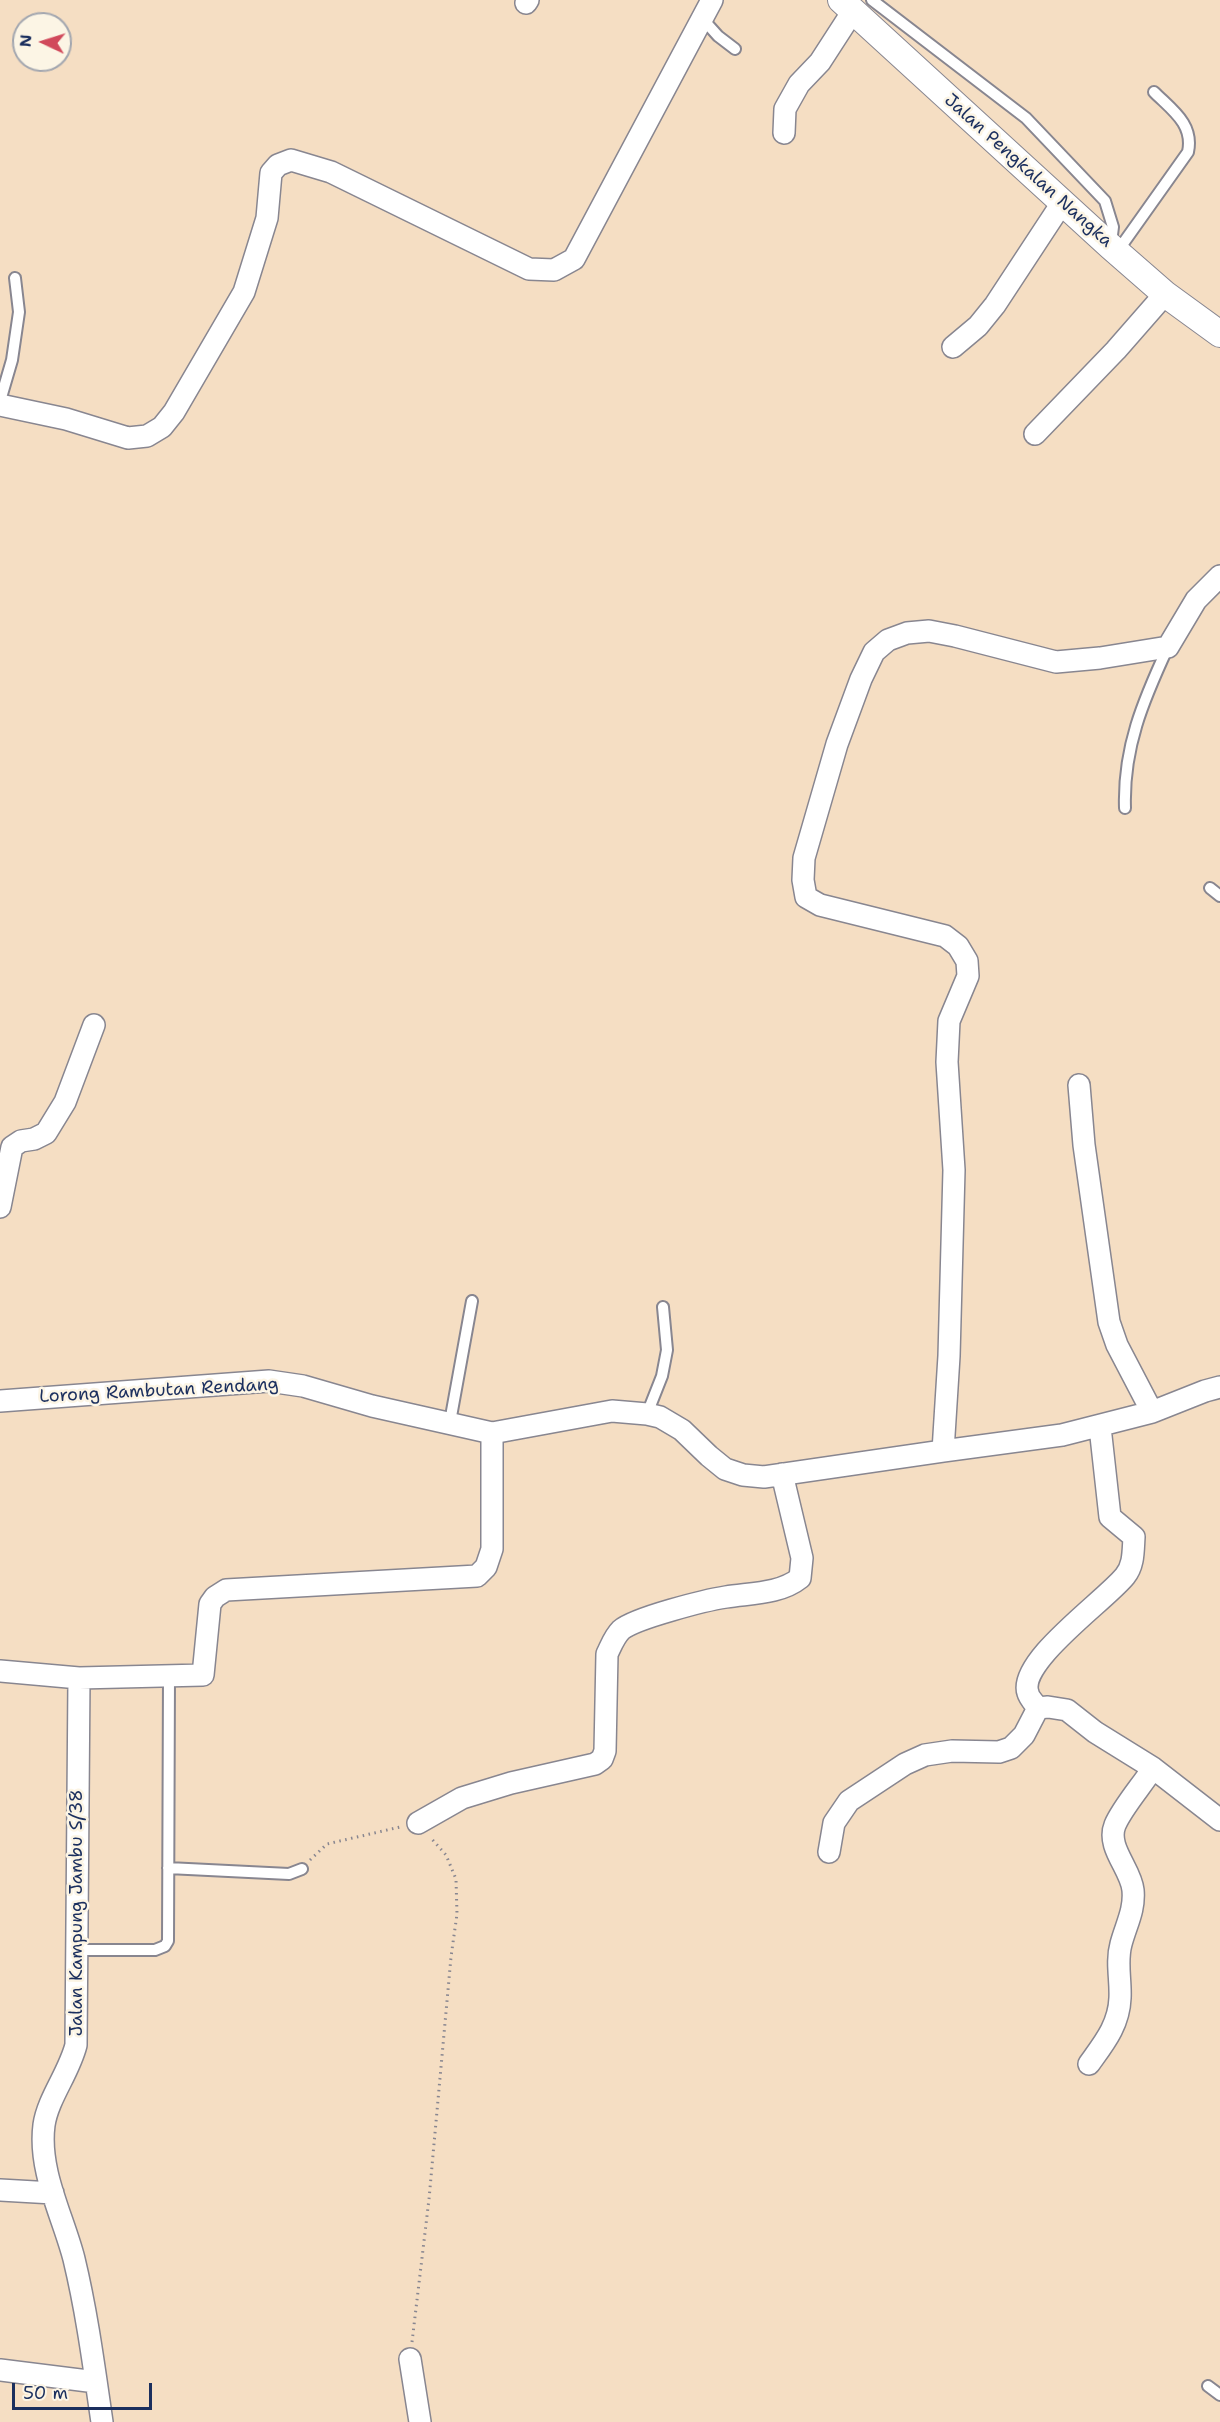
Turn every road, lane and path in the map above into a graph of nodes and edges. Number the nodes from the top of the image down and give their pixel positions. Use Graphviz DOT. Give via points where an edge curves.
graph roads {
  1 [pos="856,4"];
  2 [pos="706,9"];
  3 [pos="735,49"];
  4 [pos="1154,92"];
  5 [pos="784,133"];
  6 [pos="1062,203"];
  7 [pos="1114,249"];
  8 [pos="15,278"];
  9 [pos="1165,294"];
  10 [pos="1220,334"];
  11 [pos="953,347"];
  12 [pos="0,403"];
  13 [pos="1035,434"];
  14 [pos="1220,576"];
  15 [pos="1168,647"];
  16 [pos="1125,808"];
  17 [pos="1210,888"];
  18 [pos="1220,896"];
  19 [pos="94,1025"];
  20 [pos="1079,1085"];
  21 [pos="0,1207"];
  22 [pos="472,1301"];
  23 [pos="663,1307"];
  24 [pos="1220,1387"];
  25 [pos="0,1401"];
  26 [pos="1152,1412"];
  27 [pos="647,1414"];
  28 [pos="450,1422"];
  29 [pos="1100,1427"];
  30 [pos="492,1433"];
  31 [pos="943,1451"];
  32 [pos="782,1474"];
  33 [pos="0,1671"];
  34 [pos="169,1676"];
  35 [pos="79,1678"];
  36 [pos="1038,1708"];
  37 [pos="1154,1768"];
  38 [pos="1220,1820"];
  39 [pos="418,1823"];
  40 [pos="829,1852"];
  41 [pos="168,1869"];
  42 [pos="302,1869"];
  43 [pos="77,1950"];
  44 [pos="1089,2064"];
  45 [pos="0,2190"];
  46 [pos="52,2193"];
  47 [pos="410,2359"];
  48 [pos="0,2370"];
  49 [pos="96,2382"];
  50 [pos="1208,2386"];
  51 [pos="1220,2395"];
  52 [pos="102,2422"];
  53 [pos="420,2422"];
  1 -- 5 [label="street" via="820,62 799,84 784,109"];
  1 -- 6 [label="street, Jalan Pengkalan Nangka"];
  1 -- 7 [label="lane" via="1026,118 1105,201 1113,226"];
  2 -- 3 [label="lane" via="718,36"];
  2 -- 12 [label="street" via="574,259 554,270 529,269 331,172 291,160 271,173 267,218 244,292 162,427 147,436 128,438"];
  4 -- 7 [label="lane" via="1185,122 1188,152"];
  6 -- 7 [label="street, Jalan Pengkalan Nangka"];
  6 -- 11 [label="street" via="995,305"];
  7 -- 9 [label="street, Jalan Pengkalan Nangka"];
  8 -- 12 [label="lane" via="19,312"];
  9 -- 10 [label="street, Jalan Pengkalan Nangka"];
  9 -- 13 [label="street"];
  14 -- 15 [label="street" via="1196,600"];
  15 -- 16 [label="lane" via="1133,733 1124,778"];
  15 -- 31 [label="street" via="1056,662 928,631 888,640 874,652 861,679 837,744 804,858 807,897 820,905 945,936 968,961 968,976 949,1021 947,1062 954,1170"];
  17 -- 18 [label="lane"];
  19 -- 21 [label="street" via="65,1102 46,1133 12,1147"];
  20 -- 26 [label="street" via="1109,1322"];
  22 -- 28 [label="lane"];
  23 -- 27 [label="lane" via="667,1350"];
  24 -- 26 [label="street"];
  25 -- 28 [label="street, Lorong Rambutan Rendang" via="269,1381"];
  26 -- 29 [label="street"];
  27 -- 30 [label="street" via="612,1411"];
  27 -- 32 [label="street" via="682,1430 726,1469 764,1477"];
  28 -- 30 [label="street, Lorong Rambutan Rendang"];
  29 -- 31 [label="street" via="1062,1436"];
  29 -- 36 [label="street" via="1110,1517 1134,1537 1133,1560 1125,1576 1090,1606 1033,1666 1027,1681 1028,1693"];
  30 -- 34 [label="street" via="492,1549 486,1567 477,1576 226,1590 210,1604 203,1676"];
  31 -- 32 [label="street"];
  32 -- 39 [label="street" via="802,1558 800,1578 787,1588 715,1599 622,1629 608,1654 602,1759 462,1798"];
  33 -- 35 [label="street"];
  34 -- 35 [label="street"];
  34 -- 41 [label="lane"];
  35 -- 43 [label="street, Jalan Kampung Jambu S/38"];
  36 -- 37 [label="street" via="1067,1710"];
  36 -- 40 [label="street" via="1024,1735 1011,1748 999,1752 924,1755 849,1801 834,1824"];
  37 -- 38 [label="street"];
  37 -- 44 [label="street" via="1115,1826 1114,1844 1133,1888 1133,1908 1120,1945 1118,2017"];
  39 -- 42 [label="path" via="327,1844"];
  39 -- 47 [label="path" via="446,1855 456,1879 458,1914"];
  41 -- 42 [label="lane" via="289,1874"];
  41 -- 43 [label="lane" via="169,1936 165,1946 155,1950"];
  43 -- 46 [label="street, Jalan Kampung Jambu S/38" via="76,2045 44,2125"];
  45 -- 46 [label="street"];
  46 -- 49 [label="street, Jalan Kampung Jambu S/38" via="75,2261"];
  47 -- 53 [label="street"];
  48 -- 49 [label="street"];
  49 -- 52 [label="street, Jalan Kampung Jambu S/38"];
  50 -- 51 [label="lane"];
}
